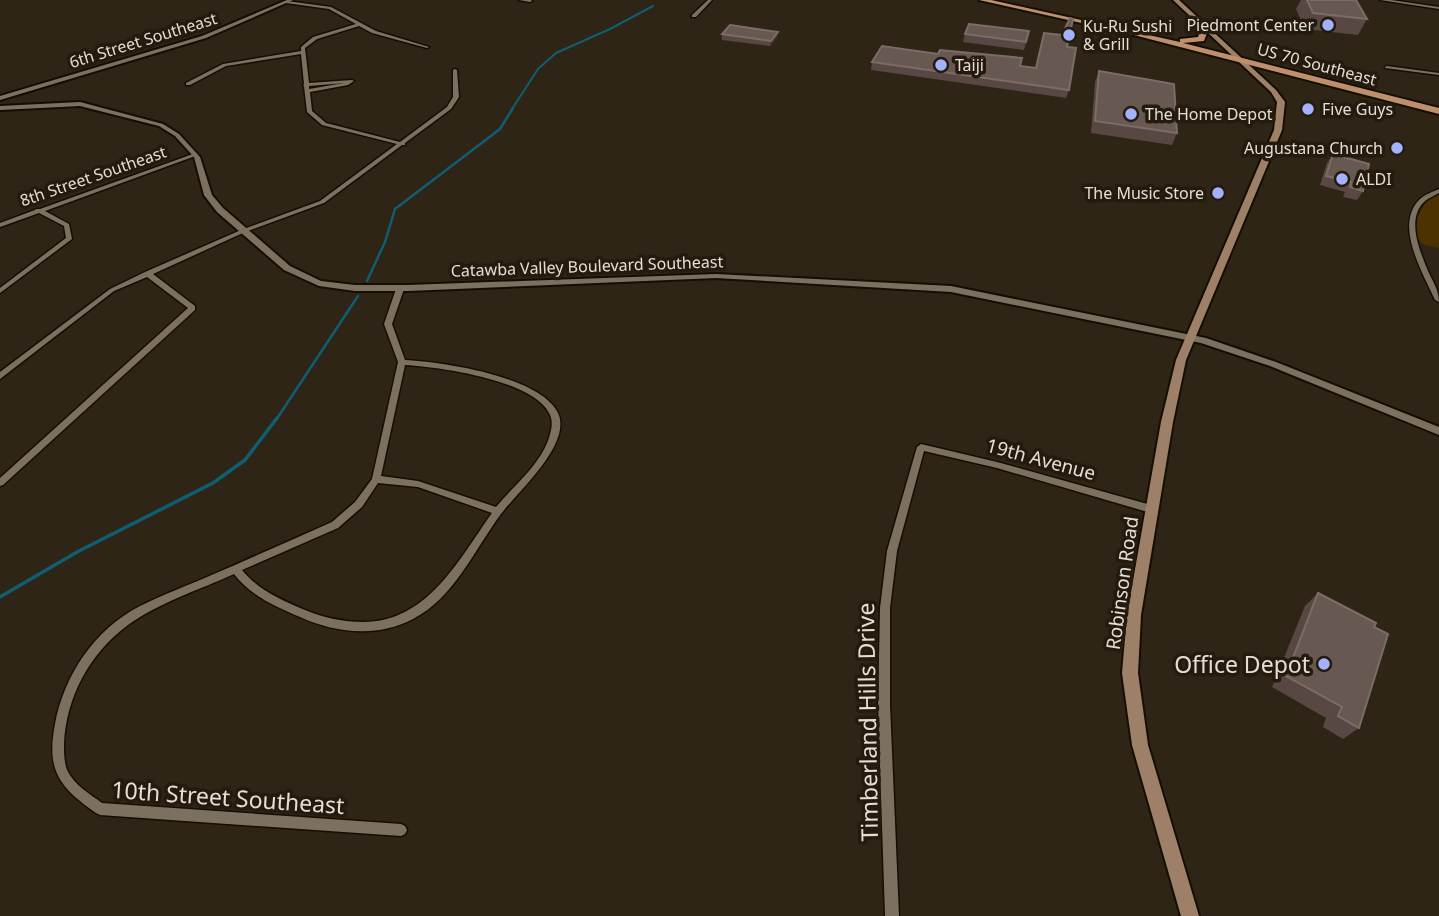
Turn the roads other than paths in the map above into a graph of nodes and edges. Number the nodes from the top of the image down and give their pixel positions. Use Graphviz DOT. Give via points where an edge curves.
graph roads {
  1 [pos="521,0"];
  2 [pos="710,0"];
  3 [pos="982,0"];
  4 [pos="1176,0"];
  5 [pos="1382,0"];
  6 [pos="289,1"];
  7 [pos="530,1"];
  8 [pos="1439,8"];
  9 [pos="694,16"];
  10 [pos="360,24"];
  11 [pos="1206,25"];
  12 [pos="1157,38"];
  13 [pos="427,47"];
  14 [pos="302,52"];
  15 [pos="1232,54"];
  16 [pos="1387,67"];
  17 [pos="1282,69"];
  18 [pos="455,70"];
  19 [pos="1439,74"];
  20 [pos="1262,79"];
  21 [pos="188,84"];
  22 [pos="306,88"];
  23 [pos="0,98"];
  24 [pos="0,107"];
  25 [pos="1439,111"];
  26 [pos="402,144"];
  27 [pos="195,155"];
  28 [pos="1439,191"];
  29 [pos="37,211"];
  30 [pos="0,225"];
  31 [pos="243,231"];
  32 [pos="147,273"];
  33 [pos="400,289"];
  34 [pos="0,291"];
  35 [pos="1439,300"];
  36 [pos="1192,338"];
  37 [pos="402,362"];
  38 [pos="0,376"];
  39 [pos="1439,431"];
  40 [pos="920,447"];
  41 [pos="376,479"];
  42 [pos="0,483"];
  43 [pos="1151,509"];
  44 [pos="498,511"];
  45 [pos="236,570"];
  46 [pos="401,830"];
  47 [pos="892,916"];
  48 [pos="1190,916"];
  1 -- 7 [label="street"];
  2 -- 9 [label="street"];
  3 -- 12 [label="main road, US 70 Southeast"];
  4 -- 11 [label="main road"];
  5 -- 8 [label="street"];
  6 -- 10 [label="street" via="330,8"];
  6 -- 23 [label="street, 6th Street Southeast" via="204,37"];
  10 -- 13 [label="street"];
  10 -- 14 [label="street" via="315,38"];
  11 -- 12 [label="main road" via="1200,39"];
  11 -- 15 [label="main road, Robinson Road"];
  12 -- 15 [label="main road, US 70 Southeast"];
  14 -- 21 [label="street" via="225,65"];
  14 -- 22 [label="street"];
  15 -- 17 [label="main road, US 70 Southeast"];
  15 -- 20 [label="main road, Robinson Road"];
  16 -- 19 [label="street"];
  17 -- 20 [label="main road"];
  17 -- 25 [label="main road, US 70 Southeast"];
  18 -- 26 [label="street" via="452,105"];
  20 -- 36 [label="main road, Robinson Road" via="1281,102 1280,122"];
  22 -- 22 [label="street" via="348,85 352,81"];
  22 -- 26 [label="street" via="309,111 316,120"];
  24 -- 27 [label="street, Catawba Valley Boulevard Southeast" via="68,103 124,113 169,130"];
  26 -- 31 [label="street" via="322,202"];
  27 -- 29 [label="street, 8th Street Southeast"];
  27 -- 31 [label="street, Catawba Valley Boulevard Southeast" via="212,202"];
  28 -- 35 [label="street" via="1422,200 1411,231"];
  29 -- 30 [label="street, 8th Street Southeast"];
  29 -- 34 [label="street" via="67,225 69,239"];
  31 -- 32 [label="street"];
  31 -- 33 [label="street, Catawba Valley Boulevard Southeast" via="306,279 355,288"];
  32 -- 38 [label="street" via="87,306"];
  32 -- 42 [label="street" via="192,307"];
  33 -- 36 [label="street, Catawba Valley Boulevard Southeast" via="680,276 918,286 990,296"];
  33 -- 37 [label="street" via="388,324"];
  36 -- 39 [label="street, Catawba Valley Boulevard Southeast" via="1273,364"];
  36 -- 43 [label="main road, Robinson Road" via="1181,360"];
  37 -- 41 [label="street, 10th Street Southeast"];
  37 -- 44 [label="street" via="443,365 520,387 545,401 554,414 556,426 546,452"];
  40 -- 43 [label="street, 19th Avenue"];
  40 -- 47 [label="street, Timberland Hills Drive" via="892,551 885,608"];
  41 -- 44 [label="street" via="418,484"];
  41 -- 45 [label="street, 10th Street Southeast" via="353,513 335,525"];
  43 -- 48 [label="main road, Robinson Road" via="1131,644 1133,708 1154,798"];
  44 -- 45 [label="street" via="455,575 430,601 381,626 350,628 305,615 269,598"];
  45 -- 46 [label="street, 10th Street Southeast" via="142,610 100,642 70,695 59,732 60,767 75,791 100,809"];
}
